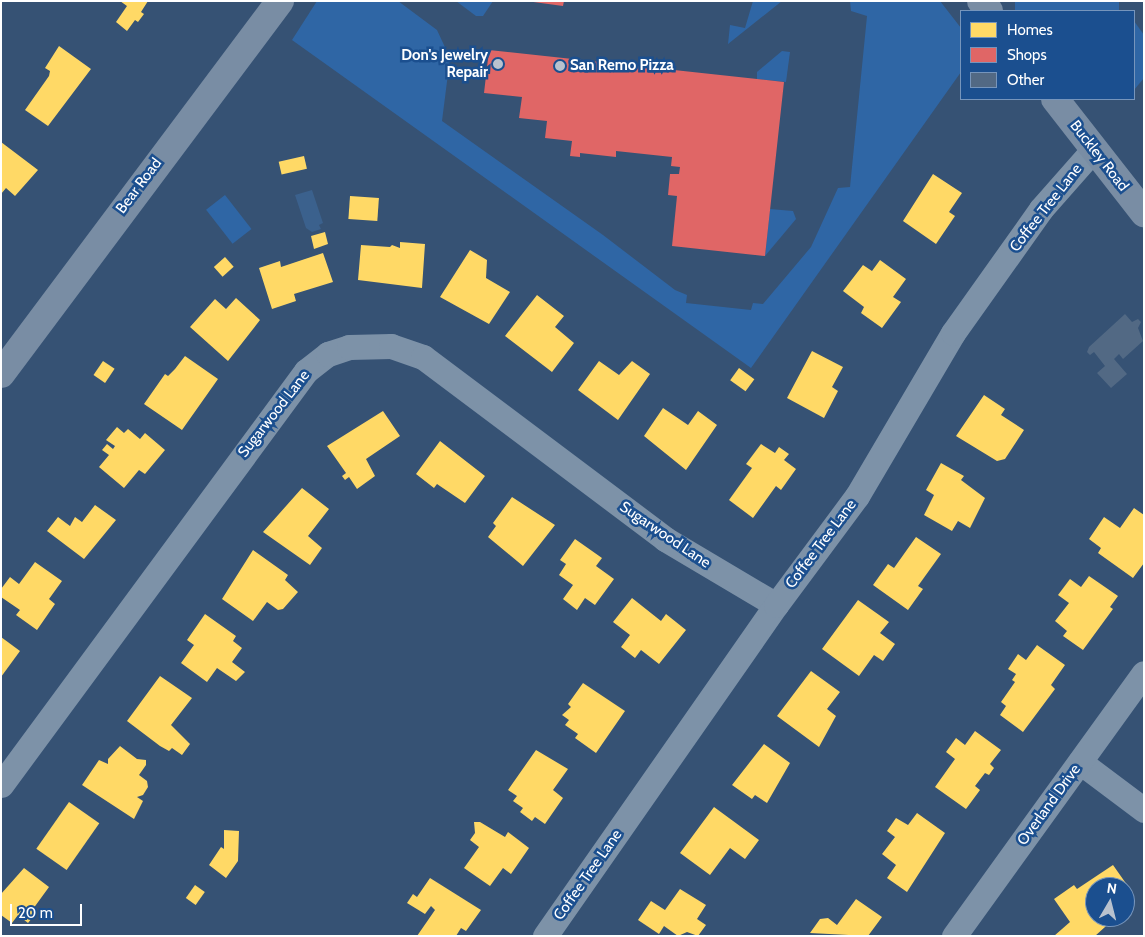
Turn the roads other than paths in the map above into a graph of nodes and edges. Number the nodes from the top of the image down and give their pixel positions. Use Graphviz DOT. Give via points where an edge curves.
graph roads {
  1 [pos="280,1"];
  2 [pos="1056,100"];
  3 [pos="1093,150"];
  4 [pos="1144,214"];
  5 [pos="1,374"];
  6 [pos="776,605"];
  7 [pos="1144,673"];
  8 [pos="1080,762"];
  9 [pos="1,785"];
  10 [pos="1144,810"];
  11 [pos="545,936"];
  12 [pos="954,936"];
  1 -- 5 [label="street, Bear Road"];
  2 -- 3 [label="street, Buckley Road"];
  3 -- 4 [label="street, Buckley Road"];
  3 -- 6 [label="street, Coffee Tree Lane" via="1041,209 953,333 857,496"];
  6 -- 9 [label="street, Sugarwood Lane" via="666,538 423,357 391,346 349,347 328,354 306,371"];
  6 -- 11 [label="street, Coffee Tree Lane"];
  7 -- 8 [label="street, Overland Drive"];
  8 -- 10 [label="street"];
  8 -- 12 [label="street, Overland Drive"];
}
